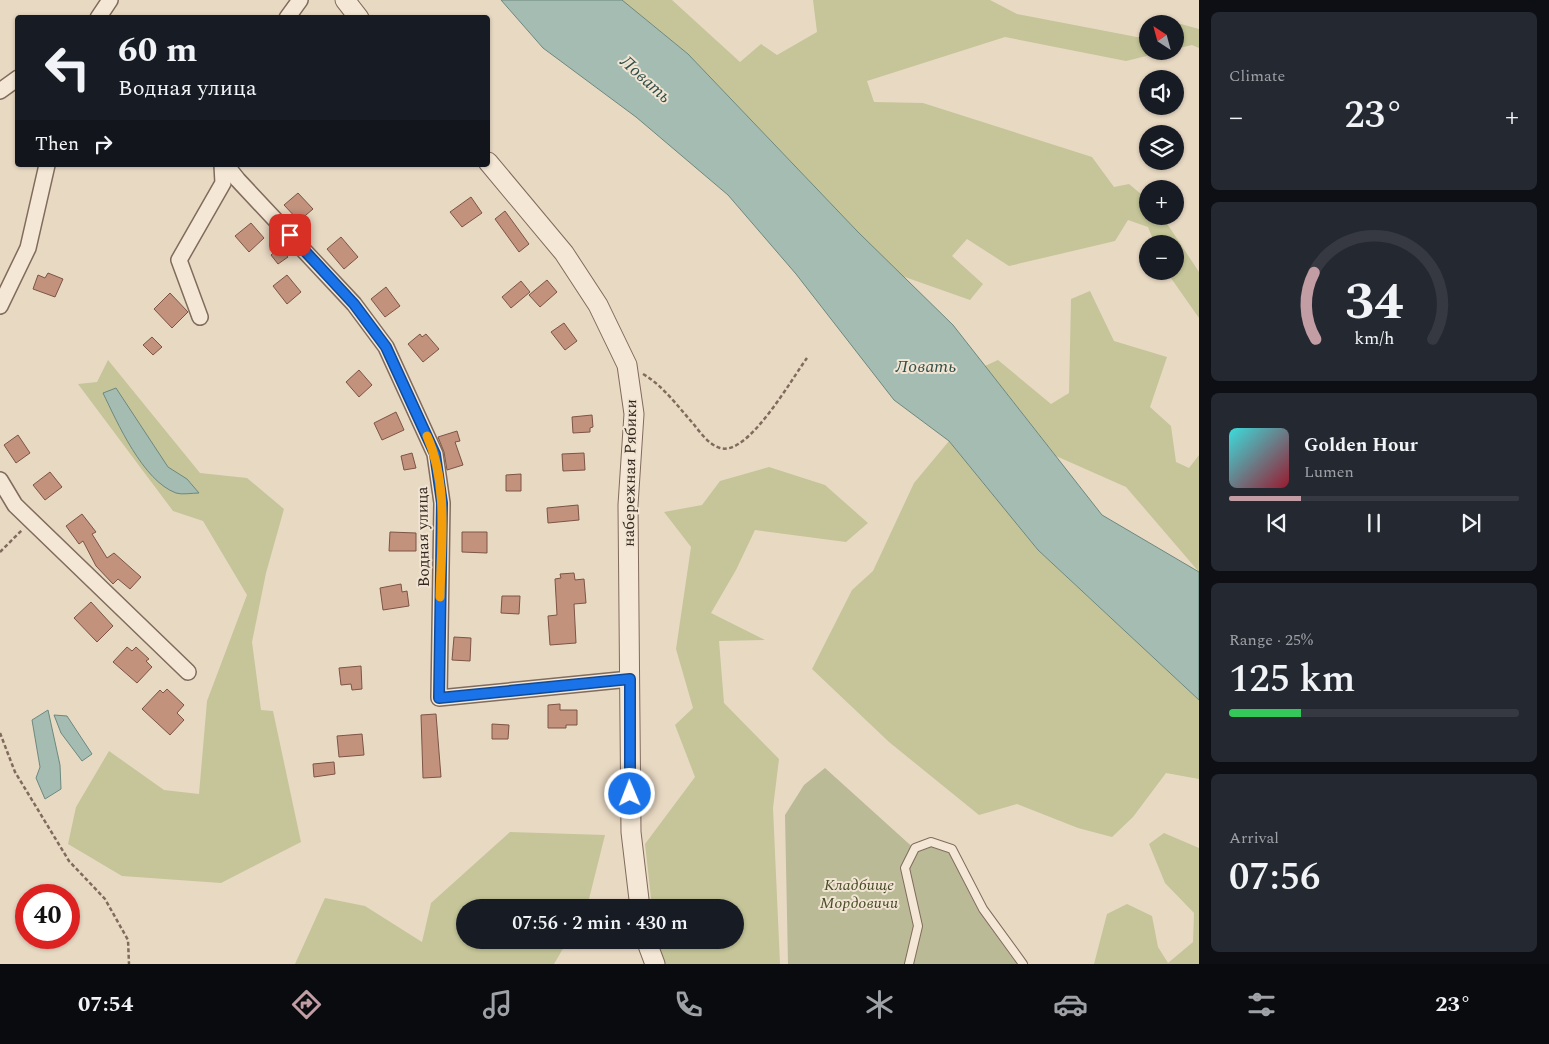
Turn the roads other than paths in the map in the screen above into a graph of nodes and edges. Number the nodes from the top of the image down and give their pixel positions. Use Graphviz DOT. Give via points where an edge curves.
graph roads {
  1 [pos="110,0"];
  2 [pos="300,0"];
  3 [pos="345,0"];
  4 [pos="100,15"];
  5 [pos="289,15"];
  6 [pos="357,15"];
  7 [pos="15,80"];
  8 [pos="0,91"];
  9 [pos="490,164"];
  10 [pos="47,167"];
  11 [pos="222,167"];
  12 [pos="228,167"];
  13 [pos="0,306"];
  14 [pos="200,317"];
  15 [pos="0,480"];
  16 [pos="188,672"];
  17 [pos="630,679"];
  18 [pos="639,899"];
  19 [pos="649,949"];
  20 [pos="655,964"];
  21 [pos="909,964"];
  22 [pos="1023,964"];
  1 -- 4 [label="street"];
  2 -- 5 [label="street"];
  3 -- 6 [label="street"];
  7 -- 8 [label="street"];
  9 -- 17 [label="street, набережная Рябики" via="564,253 598,305 627,365 634,414 628,505"];
  10 -- 13 [label="street" via="28,248"];
  11 -- 14 [label="street" via="223,183 178,260"];
  12 -- 17 [label="street, Водная улица" via="354,304 386,347 435,454 442,503 439,698"];
  15 -- 16 [label="street" via="15,505"];
  17 -- 18 [label="street, набережная Рябики" via="631,832"];
  19 -- 20 [label="street"];
  21 -- 22 [label="lane" via="918,926 905,868 915,848 930,842 952,850 983,909"];
}
